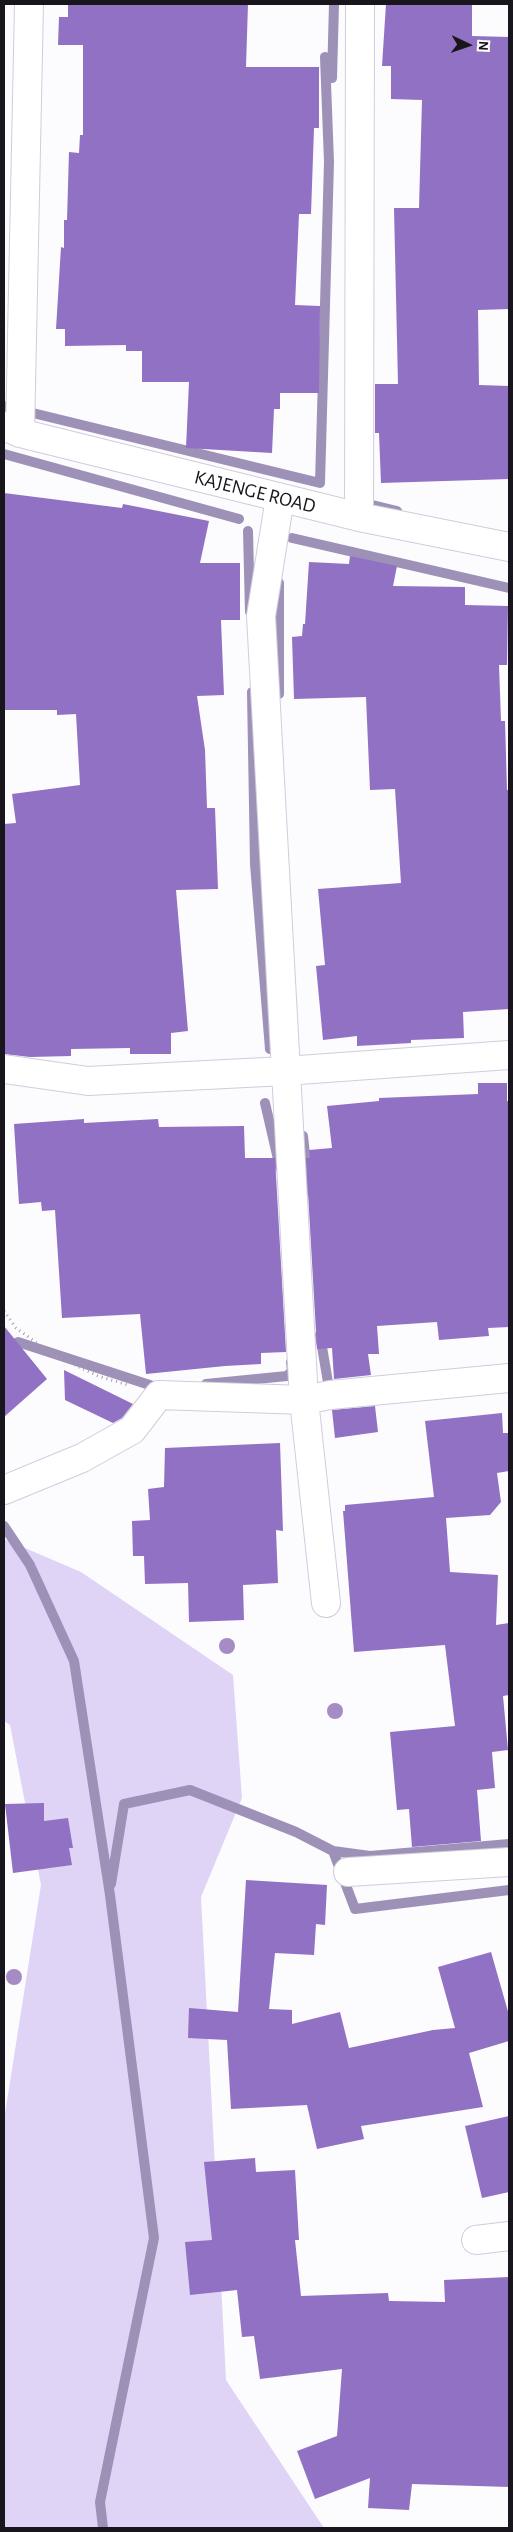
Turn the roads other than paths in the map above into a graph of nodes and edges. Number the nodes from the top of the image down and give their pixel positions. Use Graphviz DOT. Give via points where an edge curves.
graph roads {
  1 [pos="29,4"];
  2 [pos="360,4"];
  3 [pos="12,430"];
  4 [pos="280,498"];
  5 [pos="359,518"];
  6 [pos="509,547"];
  7 [pos="509,1056"];
  8 [pos="4,1069"];
  9 [pos="285,1071"];
  10 [pos="509,1378"];
  11 [pos="304,1400"];
  12 [pos="4,1490"];
  13 [pos="326,1603"];
  14 [pos="509,1862"];
  15 [pos="348,1872"];
  16 [pos="509,2236"];
  17 [pos="476,2240"];
  1 -- 3 [label="street"];
  2 -- 5 [label="street"];
  3 -- 4 [label="street, KAJENGE ROAD"];
  4 -- 5 [label="street, KAJENGE ROAD"];
  4 -- 9 [label="street" via="261,616"];
  5 -- 6 [label="street, KAJENGE ROAD"];
  7 -- 9 [label="street"];
  8 -- 9 [label="street" via="88,1081"];
  9 -- 11 [label="street"];
  10 -- 11 [label="street"];
  11 -- 12 [label="street" via="159,1395 132,1430 82,1458"];
  11 -- 13 [label="street"];
  14 -- 15 [label="street"];
  16 -- 17 [label="street"];
}
